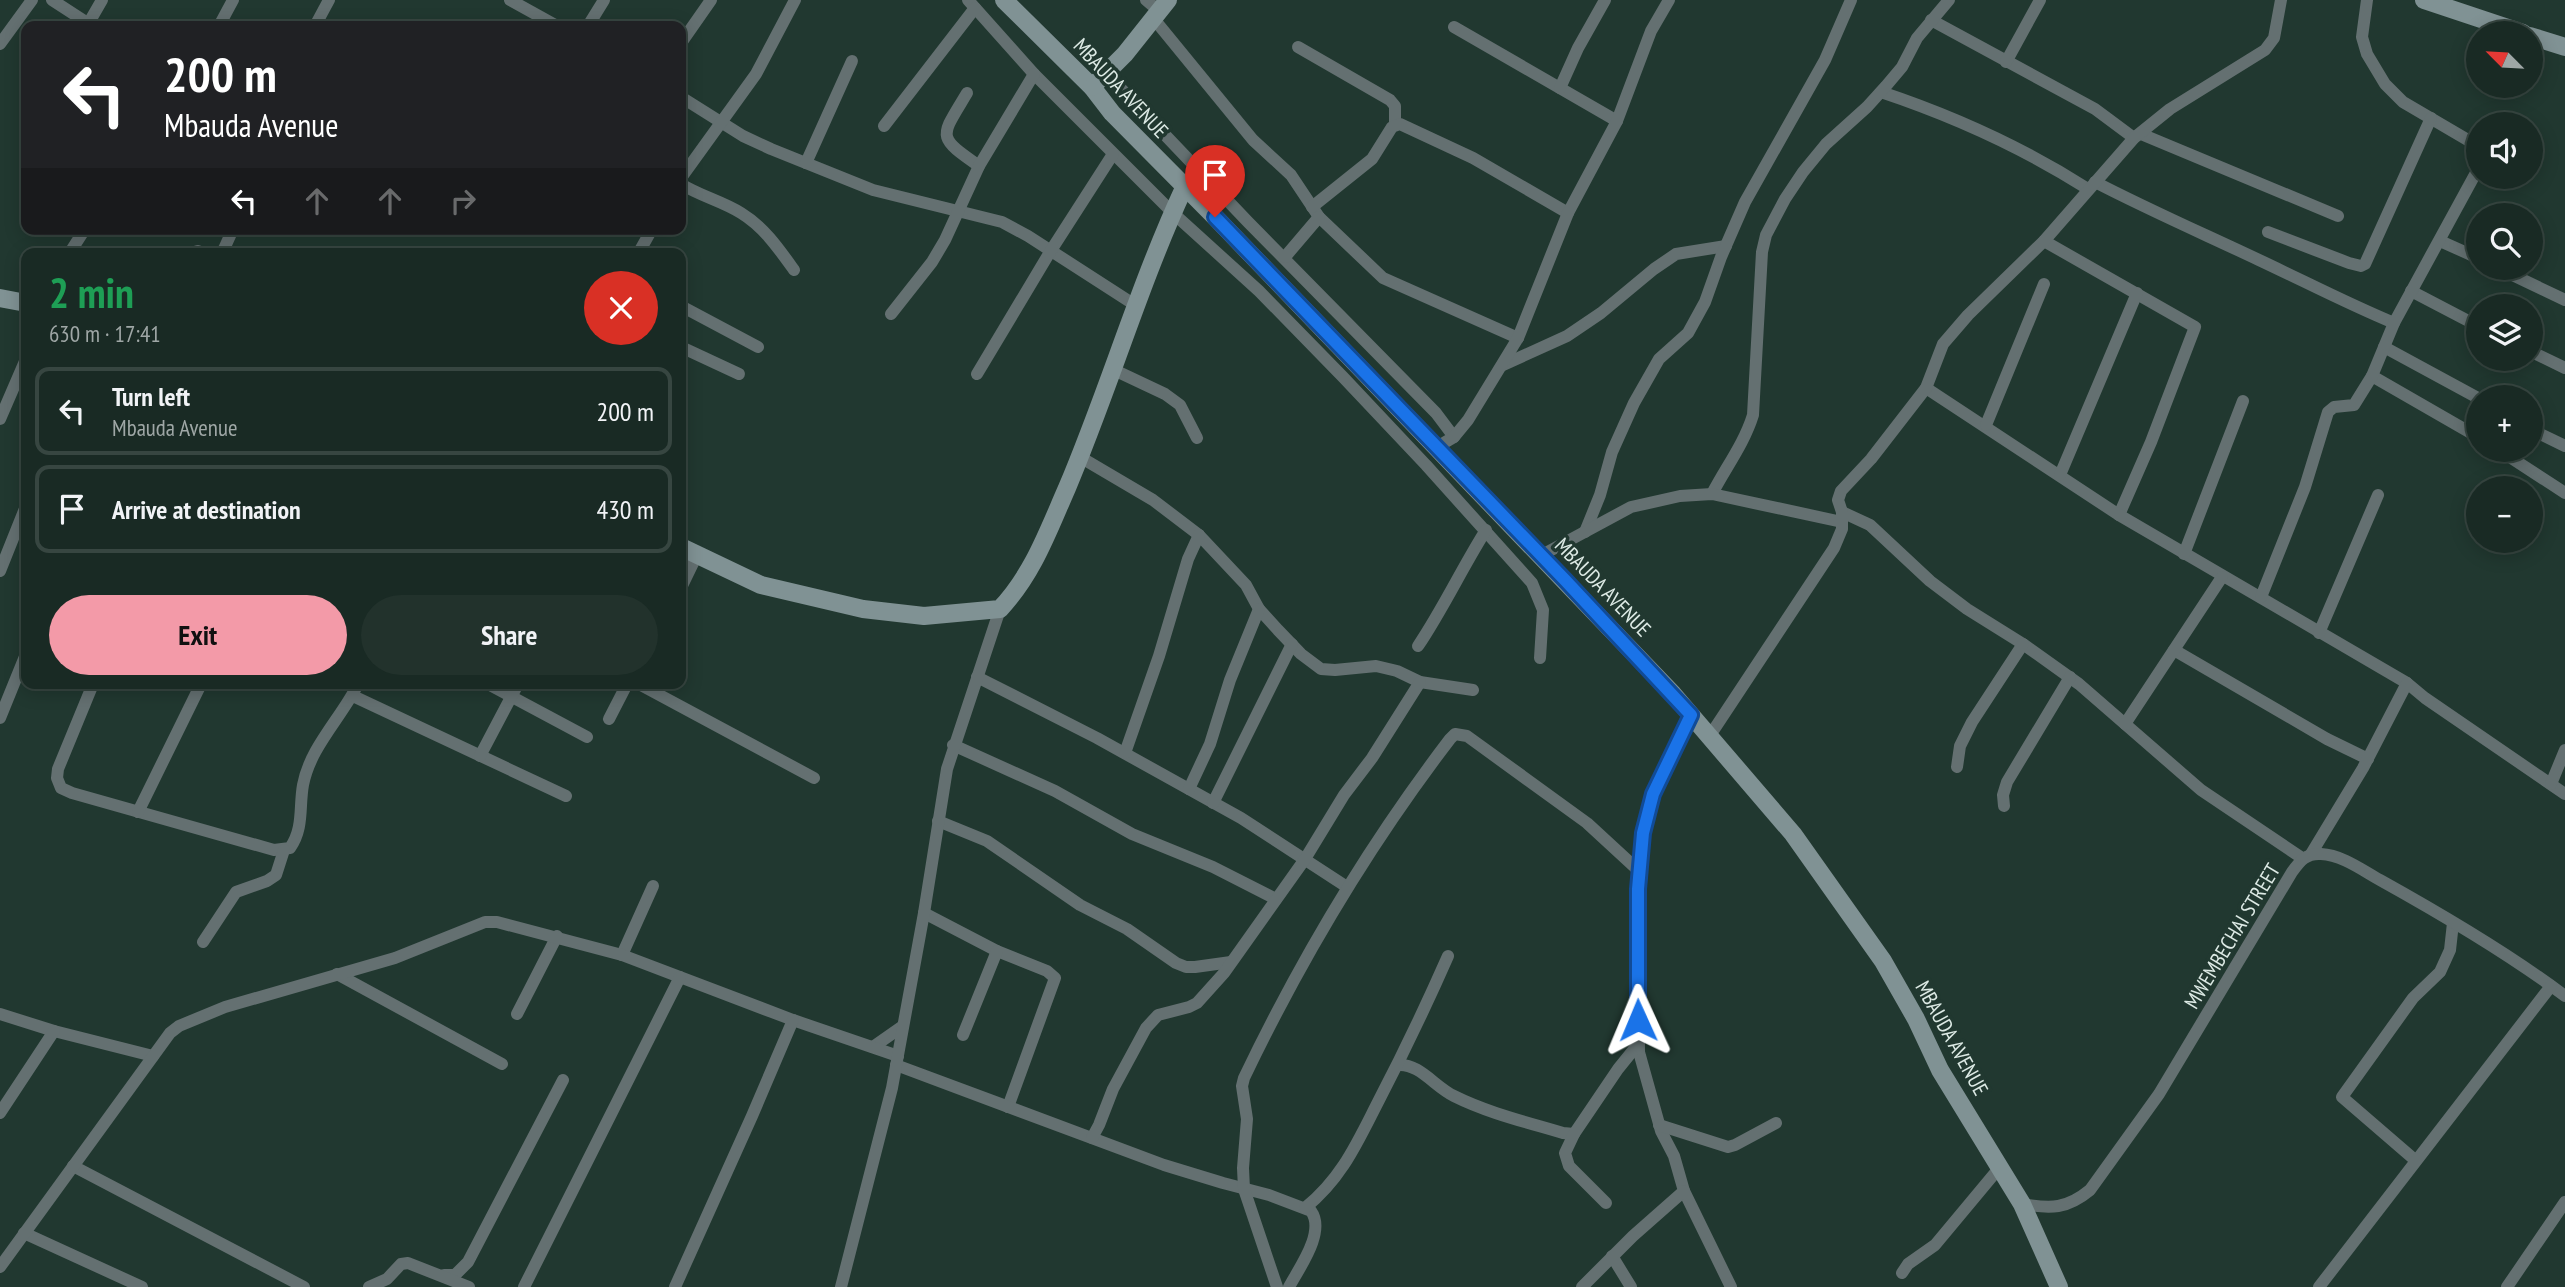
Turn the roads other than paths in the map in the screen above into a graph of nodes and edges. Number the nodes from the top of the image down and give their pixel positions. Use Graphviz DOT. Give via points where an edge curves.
graph roads {
  1 [pos="32,0"];
  2 [pos="52,0"];
  3 [pos="102,0"];
  4 [pos="233,0"];
  5 [pos="328,0"];
  6 [pos="510,0"];
  7 [pos="604,0"];
  8 [pos="711,0"];
  9 [pos="795,0"];
  10 [pos="1004,0"];
  11 [pos="1605,0"];
  12 [pos="1669,0"];
  13 [pos="1851,0"];
  14 [pos="1949,0"];
  15 [pos="2040,0"];
  16 [pos="2281,0"];
  17 [pos="2367,0"];
  18 [pos="2424,0"];
  19 [pos="972,4"];
  20 [pos="1157,8"];
  21 [pos="1931,20"];
  22 [pos="82,21"];
  23 [pos="90,21"];
  24 [pos="222,21"];
  25 [pos="318,21"];
  26 [pos="548,21"];
  27 [pos="592,21"];
  28 [pos="2487,21"];
  29 [pos="1454,27"];
  30 [pos="686,36"];
  31 [pos="2543,40"];
  32 [pos="0,44"];
  33 [pos="1298,47"];
  34 [pos="2565,47"];
  35 [pos="852,61"];
  36 [pos="2006,62"];
  37 [pos="1106,73"];
  38 [pos="1034,74"];
  39 [pos="1092,87"];
  40 [pos="1560,88"];
  41 [pos="1881,92"];
  42 [pos="967,93"];
  43 [pos="686,100"];
  44 [pos="2431,118"];
  45 [pos="1617,121"];
  46 [pos="722,122"];
  47 [pos="1395,124"];
  48 [pos="884,126"];
  49 [pos="2137,136"];
  50 [pos="2466,139"];
  51 [pos="1113,154"];
  52 [pos="806,163"];
  53 [pos="979,166"];
  54 [pos="686,171"];
  55 [pos="686,186"];
  56 [pos="2092,186"];
  57 [pos="1185,188"];
  58 [pos="2467,189"];
  59 [pos="958,210"];
  60 [pos="1316,212"];
  61 [pos="1173,213"];
  62 [pos="1568,214"];
  63 [pos="2338,216"];
  64 [pos="2269,232"];
  65 [pos="2043,241"];
  66 [pos="2440,241"];
  67 [pos="1726,246"];
  68 [pos="1050,252"];
  69 [pos="2466,253"];
  70 [pos="1284,257"];
  71 [pos="794,271"];
  72 [pos="2523,280"];
  73 [pos="2044,284"];
  74 [pos="2411,292"];
  75 [pos="2137,293"];
  76 [pos="0,298"];
  77 [pos="2565,300"];
  78 [pos="21,302"];
  79 [pos="1135,305"];
  80 [pos="686,309"];
  81 [pos="891,314"];
  82 [pos="2466,320"];
  83 [pos="2394,323"];
  84 [pos="1518,338"];
  85 [pos="2385,346"];
  86 [pos="758,347"];
  87 [pos="686,349"];
  88 [pos="2543,357"];
  89 [pos="1503,365"];
  90 [pos="2565,368"];
  91 [pos="1112,369"];
  92 [pos="21,371"];
  93 [pos="740,374"];
  94 [pos="977,374"];
  95 [pos="2372,376"];
  96 [pos="1927,388"];
  97 [pos="2466,391"];
  98 [pos="2243,401"];
  99 [pos="0,419"];
  100 [pos="1986,425"];
  101 [pos="2466,430"];
  102 [pos="2543,435"];
  103 [pos="1454,437"];
  104 [pos="1197,438"];
  105 [pos="2565,446"];
  106 [pos="1437,447"];
  107 [pos="1080,457"];
  108 [pos="2517,462"];
  109 [pos="2060,475"];
  110 [pos="1712,494"];
  111 [pos="2565,494"];
  112 [pos="2378,495"];
  113 [pos="2119,515"];
  114 [pos="1842,517"];
  115 [pos="21,518"];
  116 [pos="1486,530"];
  117 [pos="1585,532"];
  118 [pos="1199,535"];
  119 [pos="689,551"];
  120 [pos="2184,554"];
  121 [pos="1542,555"];
  122 [pos="0,571"];
  123 [pos="2222,577"];
  124 [pos="2261,597"];
  125 [pos="1000,609"];
  126 [pos="1259,609"];
  127 [pos="2319,633"];
  128 [pos="1292,644"];
  129 [pos="2023,644"];
  130 [pos="1418,646"];
  131 [pos="2174,650"];
  132 [pos="1540,658"];
  133 [pos="21,666"];
  134 [pos="977,677"];
  135 [pos="2070,677"];
  136 [pos="1420,682"];
  137 [pos="2407,683"];
  138 [pos="91,689"];
  139 [pos="199,689"];
  140 [pos="624,689"];
  141 [pos="648,689"];
  142 [pos="355,690"];
  143 [pos="514,690"];
  144 [pos="1473,690"];
  145 [pos="1691,715"];
  146 [pos="0,718"];
  147 [pos="609,719"];
  148 [pos="2125,724"];
  149 [pos="587,737"];
  150 [pos="1709,737"];
  151 [pos="953,745"];
  152 [pos="2565,750"];
  153 [pos="1125,753"];
  154 [pos="480,756"];
  155 [pos="2368,758"];
  156 [pos="1957,767"];
  157 [pos="814,778"];
  158 [pos="2551,784"];
  159 [pos="1189,789"];
  160 [pos="2565,794"];
  161 [pos="566,796"];
  162 [pos="1213,803"];
  163 [pos="2004,806"];
  164 [pos="138,812"];
  165 [pos="938,821"];
  166 [pos="284,850"];
  167 [pos="2306,856"];
  168 [pos="1305,859"];
  169 [pos="1638,870"];
  170 [pos="653,886"];
  171 [pos="1348,887"];
  172 [pos="1276,899"];
  173 [pos="924,913"];
  174 [pos="2453,923"];
  175 [pos="557,936"];
  176 [pos="202,942"];
  177 [pos="997,951"];
  178 [pos="622,955"];
  179 [pos="1448,956"];
  180 [pos="1231,962"];
  181 [pos="337,974"];
  182 [pos="680,977"];
  183 [pos="2551,986"];
  184 [pos="2565,996"];
  185 [pos="0,1014"];
  186 [pos="517,1014"];
  187 [pos="793,1020"];
  188 [pos="903,1026"];
  189 [pos="54,1031"];
  190 [pos="963,1035"];
  191 [pos="1639,1043"];
  192 [pos="873,1047"];
  193 [pos="153,1056"];
  194 [pos="897,1061"];
  195 [pos="502,1064"];
  196 [pos="1398,1065"];
  197 [pos="563,1080"];
  198 [pos="1008,1107"];
  199 [pos="0,1113"];
  200 [pos="1776,1123"];
  201 [pos="1660,1125"];
  202 [pos="1574,1134"];
  203 [pos="1091,1138"];
  204 [pos="2415,1160"];
  205 [pos="74,1166"];
  206 [pos="2000,1167"];
  207 [pos="1244,1189"];
  208 [pos="1684,1191"];
  209 [pos="2565,1202"];
  210 [pos="1606,1203"];
  211 [pos="2022,1204"];
  212 [pos="1305,1208"];
  213 [pos="24,1233"];
  214 [pos="1612,1256"];
  215 [pos="0,1267"];
  216 [pos="1902,1273"];
  217 [pos="444,1275"];
  218 [pos="142,1287"];
  219 [pos="304,1287"];
  220 [pos="369,1287"];
  221 [pos="469,1287"];
  222 [pos="524,1287"];
  223 [pos="675,1287"];
  224 [pos="841,1287"];
  225 [pos="1277,1287"];
  226 [pos="1289,1287"];
  227 [pos="1582,1287"];
  228 [pos="1631,1287"];
  229 [pos="1731,1287"];
  230 [pos="2059,1287"];
  231 [pos="2319,1287"];
  232 [pos="2507,1287"];
  1 -- 32 [label="street"];
  2 -- 22 [label="street"];
  3 -- 23 [label="street"];
  4 -- 24 [label="street"];
  5 -- 25 [label="street"];
  6 -- 26 [label="street"];
  7 -- 27 [label="street"];
  8 -- 30 [label="street"];
  9 -- 46 [label="street" via="770,51"];
  10 -- 39 [label="street, MBAUDA AVENUE"];
  11 -- 40 [label="street"];
  12 -- 45 [label="street" via="1651,31"];
  13 -- 67 [label="street" via="1825,60"];
  14 -- 21 [label="street"];
  15 -- 36 [label="street"];
  16 -- 49 [label="street" via="2274,38 2265,50 2180,102"];
  17 -- 44 [label="street" via="2362,37 2367,54 2385,84 2403,102"];
  18 -- 28 [label="street"];
  19 -- 38 [label="street"];
  19 -- 48 [label="street"];
  20 -- 37 [label="street"];
  20 -- 60 [label="street" via="1253,140 1291,175"];
  21 -- 36 [label="street"];
  21 -- 41 [label="street"];
  29 -- 40 [label="street"];
  31 -- 34 [label="street"];
  33 -- 47 [label="street" via="1390,100 1395,106"];
  35 -- 52 [label="street"];
  36 -- 49 [label="street"];
  37 -- 39 [label="street"];
  37 -- 70 [label="street"];
  38 -- 51 [label="street"];
  38 -- 53 [label="street"];
  39 -- 57 [label="street, MBAUDA AVENUE"];
  40 -- 45 [label="street"];
  41 -- 56 [label="street" via="1977,128"];
  41 -- 110 [label="street" via="1803,172 1766,235 1753,415 1746,437"];
  42 -- 53 [label="street" via="946,135 949,145"];
  43 -- 46 [label="street"];
  44 -- 50 [label="street"];
  44 -- 64 [label="street" via="2365,264 2349,263"];
  45 -- 62 [label="street"];
  46 -- 52 [label="street"];
  46 -- 54 [label="street"];
  47 -- 60 [label="street" via="1372,159"];
  47 -- 62 [label="street" via="1473,158"];
  49 -- 56 [label="street"];
  49 -- 63 [label="street"];
  51 -- 61 [label="street"];
  51 -- 68 [label="street"];
  52 -- 59 [label="street" via="873,191"];
  53 -- 59 [label="street"];
  55 -- 71 [label="street" via="753,221"];
  56 -- 65 [label="street"];
  56 -- 83 [label="street"];
  57 -- 61 [label="street"];
  57 -- 106 [label="street, MBAUDA AVENUE"];
  58 -- 66 [label="street"];
  59 -- 68 [label="street" via="1002,222"];
  59 -- 81 [label="street" via="932,262"];
  60 -- 70 [label="street"];
  60 -- 84 [label="street" via="1383,278"];
  61 -- 79 [label="street"];
  61 -- 116 [label="street" via="1259,291"];
  62 -- 84 [label="street"];
  65 -- 75 [label="street"];
  65 -- 96 [label="street" via="1943,344"];
  66 -- 69 [label="street"];
  66 -- 74 [label="street"];
  67 -- 89 [label="street" via="1676,254 1567,336"];
  67 -- 117 [label="street" via="1688,333 1659,359 1634,403"];
  68 -- 79 [label="street"];
  68 -- 94 [label="street"];
  70 -- 103 [label="street"];
  72 -- 77 [label="street"];
  73 -- 100 [label="street"];
  74 -- 82 [label="street"];
  74 -- 83 [label="street"];
  75 -- 109 [label="street"];
  75 -- 113 [label="street" via="2196,331"];
  76 -- 78 [label="street"];
  79 -- 91 [label="street"];
  80 -- 86 [label="street"];
  83 -- 85 [label="street"];
  84 -- 89 [label="street"];
  85 -- 95 [label="street"];
  85 -- 97 [label="street"];
  87 -- 93 [label="street"];
  88 -- 90 [label="street"];
  89 -- 103 [label="street"];
  91 -- 104 [label="street" via="1180,405"];
  91 -- 107 [label="street"];
  92 -- 99 [label="street"];
  95 -- 101 [label="street"];
  95 -- 124 [label="street" via="2354,405 2328,412 2305,487"];
  96 -- 100 [label="street"];
  96 -- 114 [label="street" via="1841,491"];
  98 -- 120 [label="street"];
  100 -- 109 [label="street"];
  102 -- 105 [label="street"];
  103 -- 106 [label="street"];
  106 -- 121 [label="street, MBAUDA AVENUE"];
  107 -- 118 [label="street" via="1153,500"];
  107 -- 125 [label="street" via="1042,549"];
  108 -- 111 [label="street"];
  109 -- 113 [label="street"];
  110 -- 114 [label="street"];
  110 -- 117 [label="street" via="1631,507"];
  112 -- 127 [label="street"];
  113 -- 120 [label="street"];
  114 -- 129 [label="street" via="1870,524 1958,602"];
  114 -- 150 [label="street" via="1839,538 1829,557"];
  115 -- 122 [label="street"];
  116 -- 130 [label="street"];
  116 -- 132 [label="street" via="1532,583 1543,610"];
  117 -- 121 [label="street"];
  118 -- 126 [label="street" via="1246,584"];
  118 -- 153 [label="street"];
  119 -- 125 [label="street" via="761,585 863,609 924,616"];
  120 -- 123 [label="street"];
  121 -- 145 [label="street, MBAUDA AVENUE"];
  123 -- 124 [label="street"];
  123 -- 131 [label="street"];
  124 -- 127 [label="street"];
  125 -- 134 [label="street"];
  126 -- 128 [label="street"];
  126 -- 159 [label="street"];
  127 -- 137 [label="street"];
  128 -- 136 [label="street" via="1321,669 1376,666"];
  128 -- 162 [label="street"];
  129 -- 135 [label="street"];
  129 -- 156 [label="street" via="1972,722 1960,746"];
  131 -- 148 [label="street"];
  131 -- 155 [label="street"];
  133 -- 146 [label="street"];
  134 -- 151 [label="street"];
  134 -- 153 [label="street"];
  135 -- 148 [label="street"];
  135 -- 163 [label="street" via="2007,782"];
  136 -- 144 [label="street"];
  136 -- 168 [label="street"];
  137 -- 155 [label="street"];
  137 -- 158 [label="street"];
  138 -- 164 [label="street" via="58,769 58,784 66,791"];
  139 -- 164 [label="street"];
  140 -- 147 [label="street"];
  141 -- 157 [label="street"];
  142 -- 154 [label="street"];
  142 -- 166 [label="street" via="309,768 303,782 299,831"];
  143 -- 149 [label="street"];
  143 -- 154 [label="street"];
  145 -- 150 [label="street, MBAUDA AVENUE"];
  145 -- 169 [label="street" via="1653,794"];
  148 -- 167 [label="street" via="2201,790"];
  150 -- 206 [label="street, MBAUDA AVENUE" via="1793,834 1883,961 1940,1070"];
  151 -- 165 [label="street"];
  151 -- 172 [label="street"];
  152 -- 158 [label="street"];
  153 -- 159 [label="street"];
  154 -- 161 [label="street"];
  155 -- 167 [label="street"];
  158 -- 160 [label="street"];
  159 -- 162 [label="street"];
  162 -- 168 [label="street"];
  164 -- 166 [label="street"];
  165 -- 173 [label="street"];
  165 -- 180 [label="street" via="987,841 1080,905 1128,929 1186,967"];
  166 -- 176 [label="street" via="276,875 236,892"];
  167 -- 174 [label="street, MWEMBECHAI STREET" via="2331,855 2347,862"];
  167 -- 211 [label="street, MWEMBECHAI STREET" via="2159,1094 2090,1190 2066,1206"];
  168 -- 171 [label="street"];
  168 -- 172 [label="street"];
  169 -- 171 [label="street" via="1587,823 1466,736 1455,734"];
  169 -- 191 [label="street"];
  170 -- 178 [label="street"];
  171 -- 207 [label="street" via="1293,978 1244,1079"];
  172 -- 180 [label="street"];
  173 -- 177 [label="street"];
  173 -- 188 [label="street"];
  174 -- 183 [label="street, MWEMBECHAI STREET"];
  174 -- 204 [label="street" via="2450,950 2440,972 2413,998 2342,1097"];
  175 -- 178 [label="street"];
  175 -- 181 [label="street" via="485,922 421,949"];
  175 -- 186 [label="street"];
  177 -- 190 [label="street"];
  177 -- 198 [label="street" via="1055,978"];
  178 -- 182 [label="street"];
  179 -- 196 [label="street"];
  180 -- 203 [label="street" via="1197,1003 1155,1017 1142,1034"];
  181 -- 193 [label="street" via="246,1000 179,1026"];
  181 -- 195 [label="street"];
  182 -- 187 [label="street"];
  182 -- 222 [label="street"];
  183 -- 184 [label="street, MWEMBECHAI STREET"];
  183 -- 204 [label="street"];
  185 -- 189 [label="street"];
  187 -- 192 [label="street"];
  187 -- 223 [label="street"];
  188 -- 192 [label="street"];
  188 -- 194 [label="street"];
  189 -- 193 [label="street"];
  189 -- 199 [label="street"];
  191 -- 201 [label="street"];
  191 -- 202 [label="street"];
  192 -- 194 [label="street"];
  193 -- 205 [label="street"];
  194 -- 198 [label="street"];
  194 -- 224 [label="street"];
  196 -- 202 [label="street" via="1408,1065 1476,1105"];
  196 -- 212 [label="street" via="1347,1162 1331,1185"];
  197 -- 217 [label="street" via="468,1262 455,1275"];
  198 -- 203 [label="street"];
  200 -- 201 [label="street" via="1728,1147"];
  201 -- 208 [label="street"];
  202 -- 210 [label="street" via="1566,1147 1566,1160"];
  203 -- 207 [label="street"];
  204 -- 231 [label="street"];
  205 -- 213 [label="street"];
  205 -- 219 [label="street"];
  206 -- 211 [label="street, MBAUDA AVENUE"];
  206 -- 216 [label="street" via="1935,1245"];
  207 -- 212 [label="street"];
  207 -- 225 [label="street"];
  208 -- 214 [label="street"];
  208 -- 229 [label="street"];
  209 -- 232 [label="street"];
  211 -- 230 [label="street, MBAUDA AVENUE"];
  212 -- 226 [label="street" via="1315,1217 1313,1240"];
  213 -- 215 [label="street"];
  213 -- 218 [label="street"];
  214 -- 227 [label="street"];
  214 -- 228 [label="street"];
  217 -- 220 [label="street" via="404,1263 387,1279"];
  217 -- 221 [label="street"];
}
